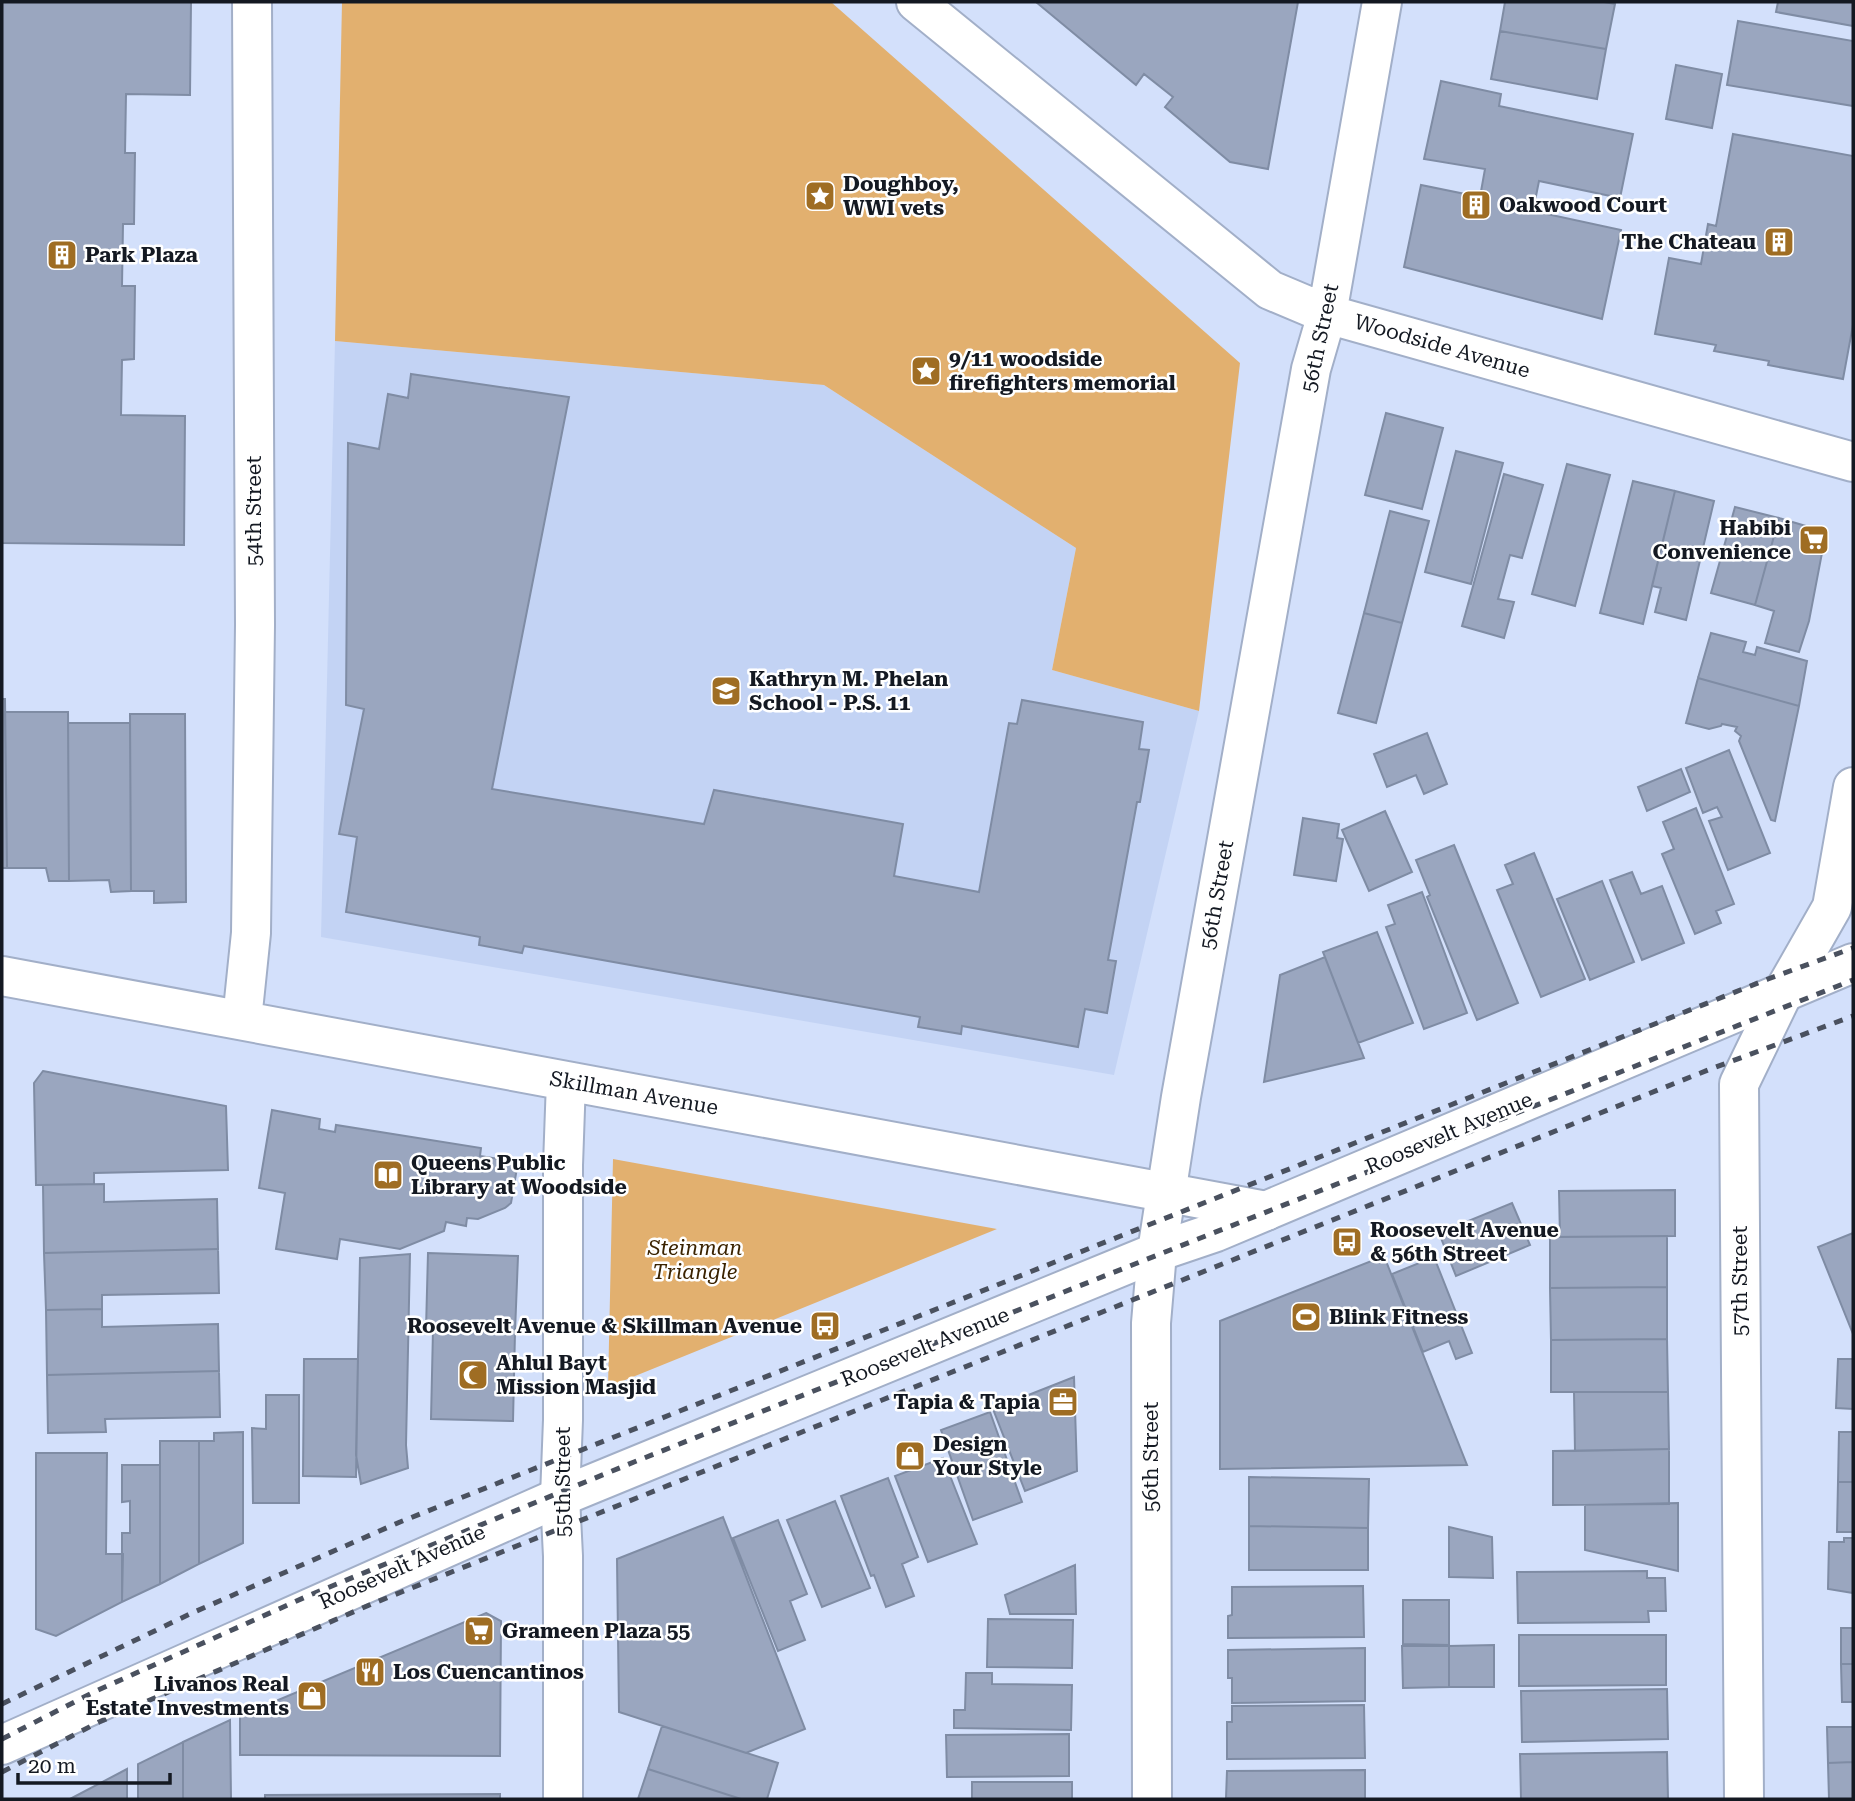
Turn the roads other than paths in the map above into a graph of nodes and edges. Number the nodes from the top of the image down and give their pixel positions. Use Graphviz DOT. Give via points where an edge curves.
graph roads {
  1 [pos="252,2"];
  2 [pos="916,2"];
  3 [pos="1382,2"];
  4 [pos="1327,314"];
  5 [pos="1853,462"];
  6 [pos="1853,787"];
  7 [pos="1853,963"];
  8 [pos="2,976"];
  9 [pos="1784,991"];
  10 [pos="242,1020"];
  11 [pos="566,1081"];
  12 [pos="1166,1194"];
  13 [pos="1266,1210"];
  14 [pos="1157,1252"];
  15 [pos="561,1497"];
  16 [pos="2,1745"];
  17 [pos="563,1799"];
  18 [pos="1152,1799"];
  19 [pos="1744,1799"];
  1 -- 10 [label="street, 54th Street" via="255,625 251,933"];
  2 -- 4 [label="street, Woodside Avenue" via="1270,289"];
  3 -- 4 [label="street, 56th Street"];
  4 -- 5 [label="street, Woodside Avenue"];
  4 -- 12 [label="street, 56th Street" via="1309,383"];
  6 -- 9 [label="street, 57th Street" via="1832,907"];
  7 -- 9 [label="street, Roosevelt Avenue"];
  8 -- 10 [label="street, Skillman Avenue"];
  9 -- 13 [label="street, Roosevelt Avenue"];
  9 -- 19 [label="street, 57th Street" via="1739,1084"];
  10 -- 11 [label="street, Skillman Avenue"];
  11 -- 12 [label="street, Skillman Avenue"];
  11 -- 15 [label="street, 55th Street"];
  12 -- 13 [label="street, Skillman Avenue"];
  12 -- 14 [label="street, 56th Street"];
  13 -- 14 [label="street, Roosevelt Avenue"];
  14 -- 15 [label="street, Roosevelt Avenue"];
  14 -- 18 [label="street, 56th Street" via="1151,1323"];
  15 -- 16 [label="street, Roosevelt Avenue"];
  15 -- 17 [label="street, 55th Street"];
}
